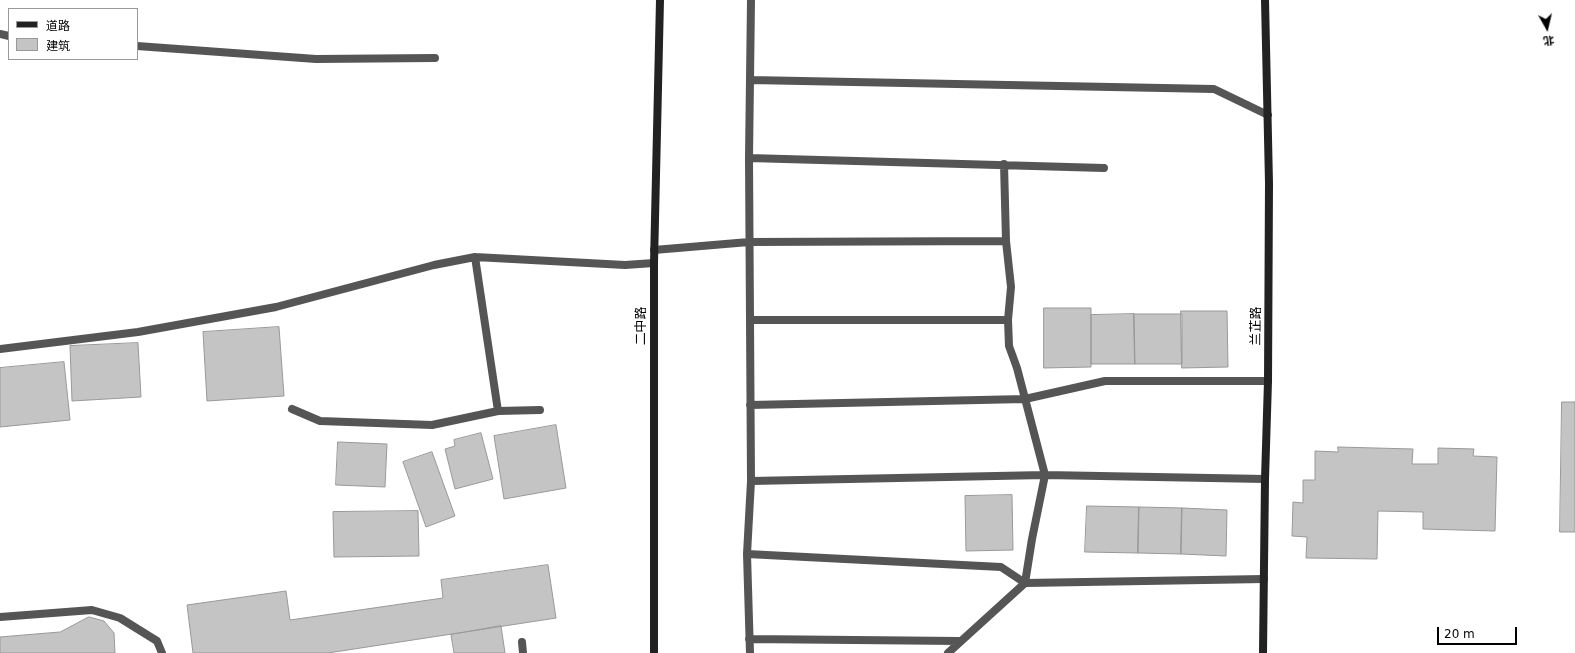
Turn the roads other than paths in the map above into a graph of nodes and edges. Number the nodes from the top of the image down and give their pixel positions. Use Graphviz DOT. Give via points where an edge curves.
graph roads {
  1 [pos="660,0"];
  2 [pos="751,0"];
  3 [pos="1265,0"];
  4 [pos="138,46"];
  5 [pos="435,58"];
  6 [pos="750,80"];
  7 [pos="1268,116"];
  8 [pos="748,158"];
  9 [pos="1004,164"];
  10 [pos="1104,168"];
  11 [pos="1006,241"];
  12 [pos="749,242"];
  13 [pos="654,250"];
  14 [pos="475,257"];
  15 [pos="654,263"];
  16 [pos="751,320"];
  17 [pos="1008,320"];
  18 [pos="0,349"];
  19 [pos="1268,381"];
  20 [pos="1025,399"];
  21 [pos="750,405"];
  22 [pos="292,409"];
  23 [pos="540,410"];
  24 [pos="498,411"];
  25 [pos="1045,475"];
  26 [pos="1265,478"];
  27 [pos="751,481"];
  28 [pos="747,554"];
  29 [pos="1264,579"];
  30 [pos="1025,583"];
  31 [pos="0,617"];
  32 [pos="749,639"];
  33 [pos="959,641"];
  34 [pos="522,642"];
  35 [pos="162,653"];
  36 [pos="523,653"];
  37 [pos="654,653"];
  38 [pos="750,653"];
  39 [pos="948,653"];
  40 [pos="1263,653"];
  1 -- 13 [label="street, 二中路"];
  2 -- 6 [label="street"];
  3 -- 7 [label="street, 兰芷路"];
  4 -- 5 [label="street" via="316,59"];
  6 -- 7 [label="street" via="1214,88"];
  6 -- 8 [label="street"];
  7 -- 19 [label="street, 兰芷路"];
  8 -- 9 [label="street"];
  8 -- 12 [label="street"];
  9 -- 10 [label="street"];
  9 -- 11 [label="street"];
  11 -- 12 [label="street"];
  11 -- 17 [label="street" via="1011,288"];
  12 -- 13 [label="street"];
  12 -- 16 [label="street"];
  13 -- 15 [label="street, 二中路"];
  14 -- 15 [label="street" via="625,265"];
  14 -- 18 [label="street" via="434,265 276,307 138,332"];
  14 -- 24 [label="street"];
  15 -- 37 [label="street, 二中路"];
  16 -- 17 [label="street"];
  16 -- 21 [label="street"];
  17 -- 20 [label="street" via="1009,346 1018,368"];
  19 -- 20 [label="street" via="1105,381"];
  19 -- 26 [label="street, 兰芷路"];
  20 -- 21 [label="street"];
  20 -- 25 [label="street"];
  21 -- 27 [label="street"];
  22 -- 24 [label="street" via="320,421 432,425"];
  23 -- 24 [label="street"];
  25 -- 26 [label="street"];
  25 -- 27 [label="street"];
  25 -- 30 [label="street"];
  26 -- 29 [label="street, 兰芷路"];
  27 -- 28 [label="street"];
  28 -- 30 [label="street" via="1001,567"];
  28 -- 32 [label="street"];
  29 -- 30 [label="street"];
  29 -- 40 [label="street, 兰芷路"];
  30 -- 33 [label="street"];
  31 -- 35 [label="street" via="92,610 120,618 157,641"];
  32 -- 33 [label="street"];
  32 -- 38 [label="street"];
  33 -- 39 [label="street"];
  34 -- 36 [label="street"];
}
